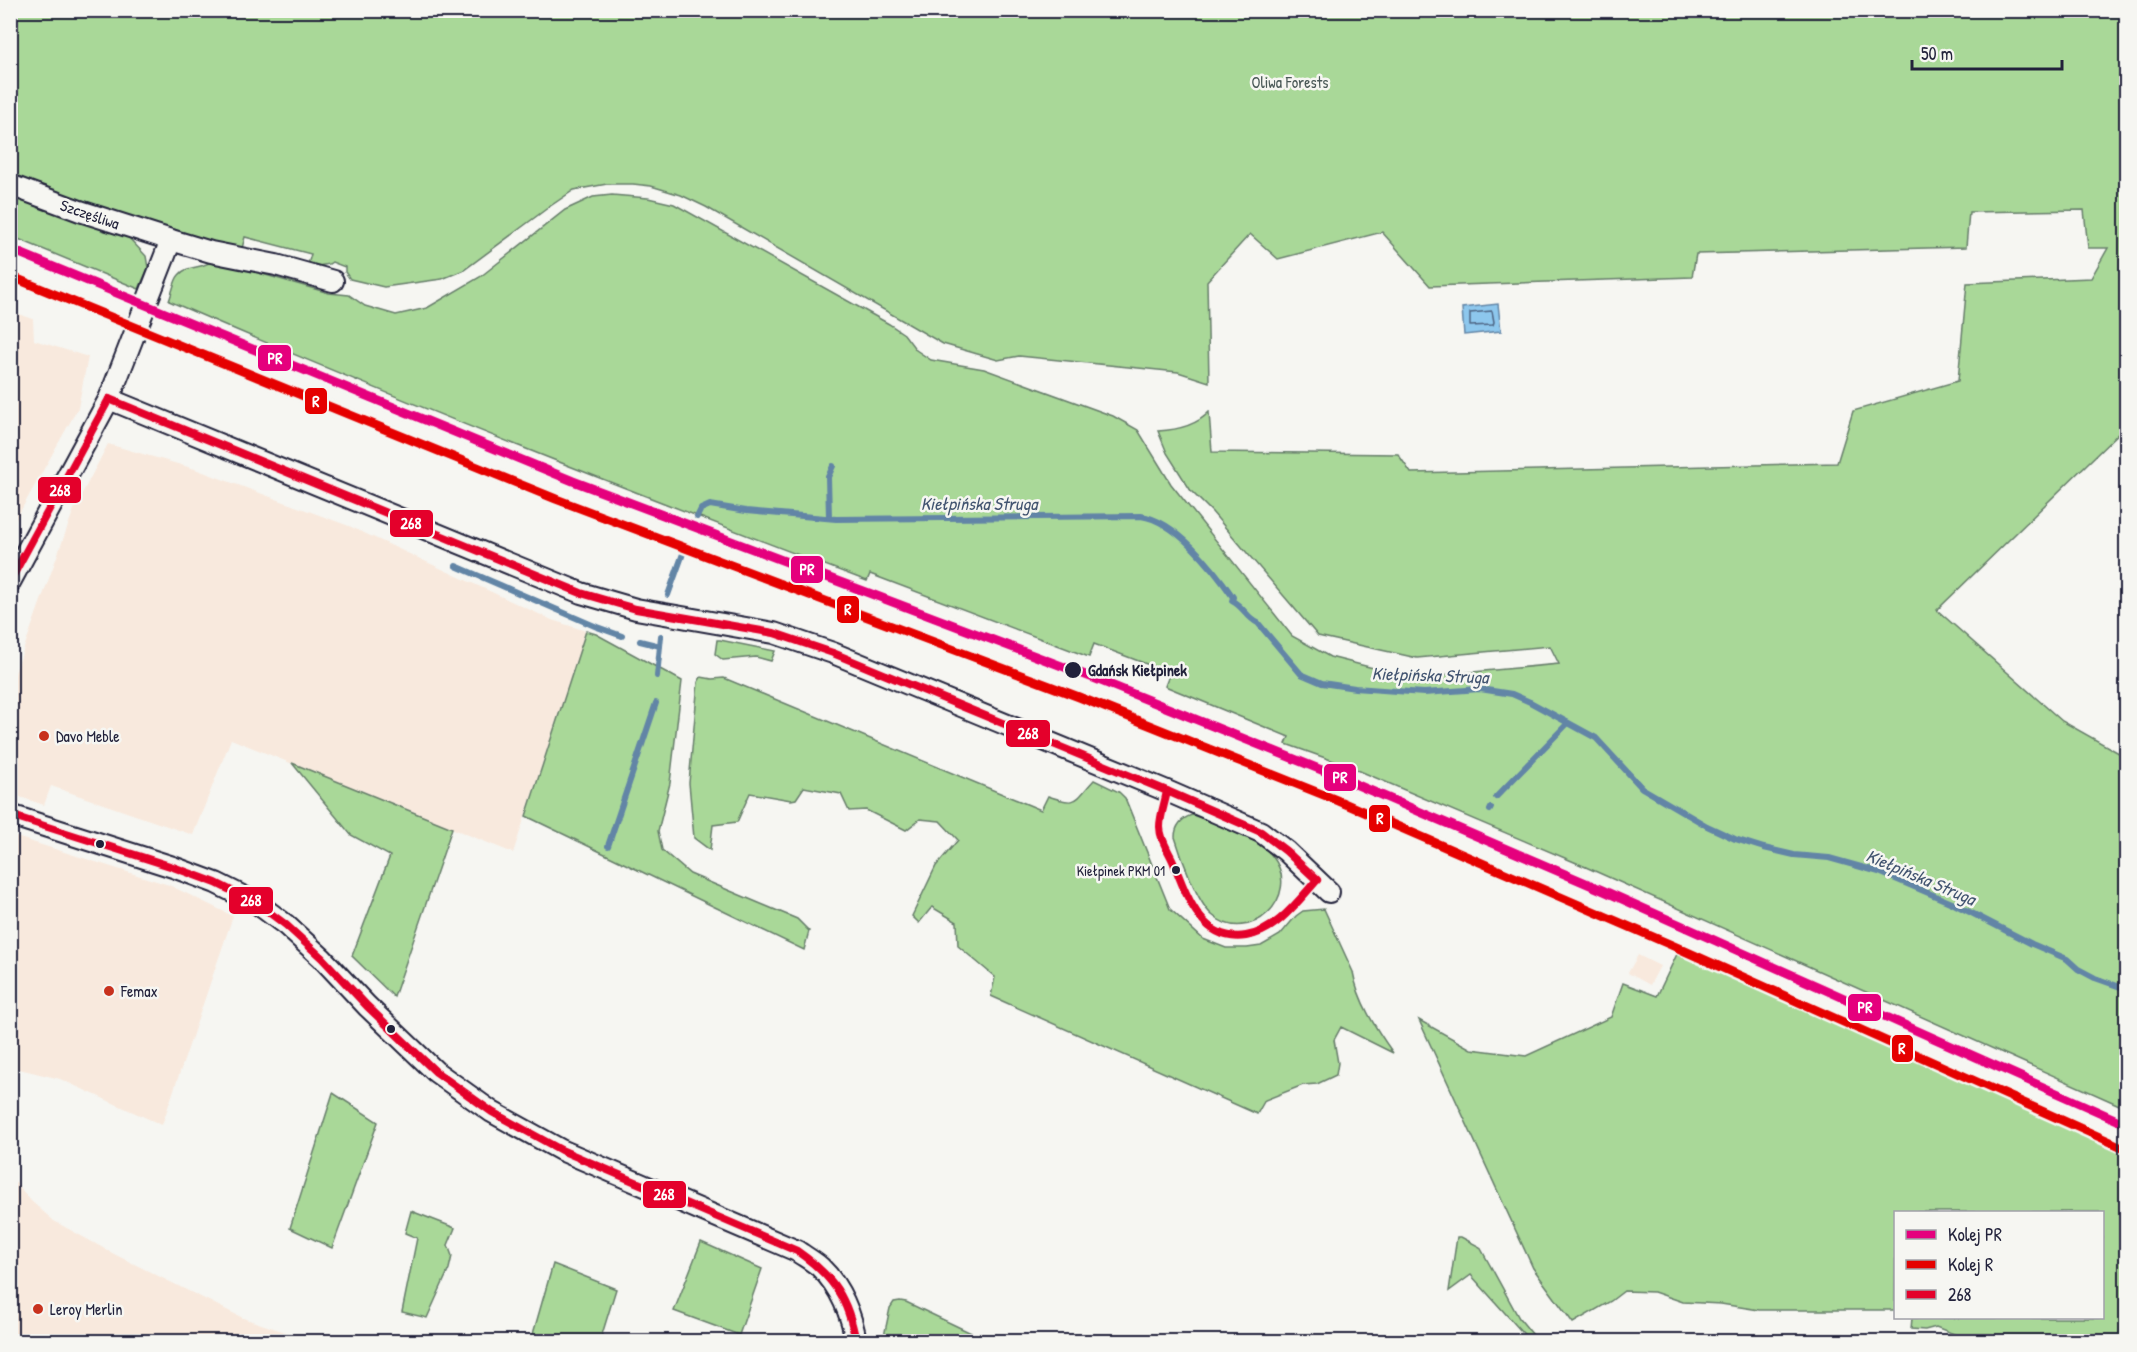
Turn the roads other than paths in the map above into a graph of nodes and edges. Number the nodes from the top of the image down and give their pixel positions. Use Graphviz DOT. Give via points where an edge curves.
graph roads {
  1 [pos="10,185"];
  2 [pos="171,240"];
  3 [pos="333,281"];
  4 [pos="109,399"];
  5 [pos="10,582"];
  6 [pos="10,815"];
  7 [pos="1323,886"];
  8 [pos="856,1341"];
  1 -- 2 [label="street, Szczęśliwa"];
  2 -- 3 [label="street, Szczęśliwa"];
  2 -- 4 [label="street"];
  4 -- 5 [label="street"];
  4 -- 7 [label="street" via="581,593 636,609 774,633 833,653 1261,832"];
  6 -- 8 [label="street" via="173,867 258,904 322,958 436,1072 492,1112 561,1150 797,1251 820,1267 843,1298"];
}
